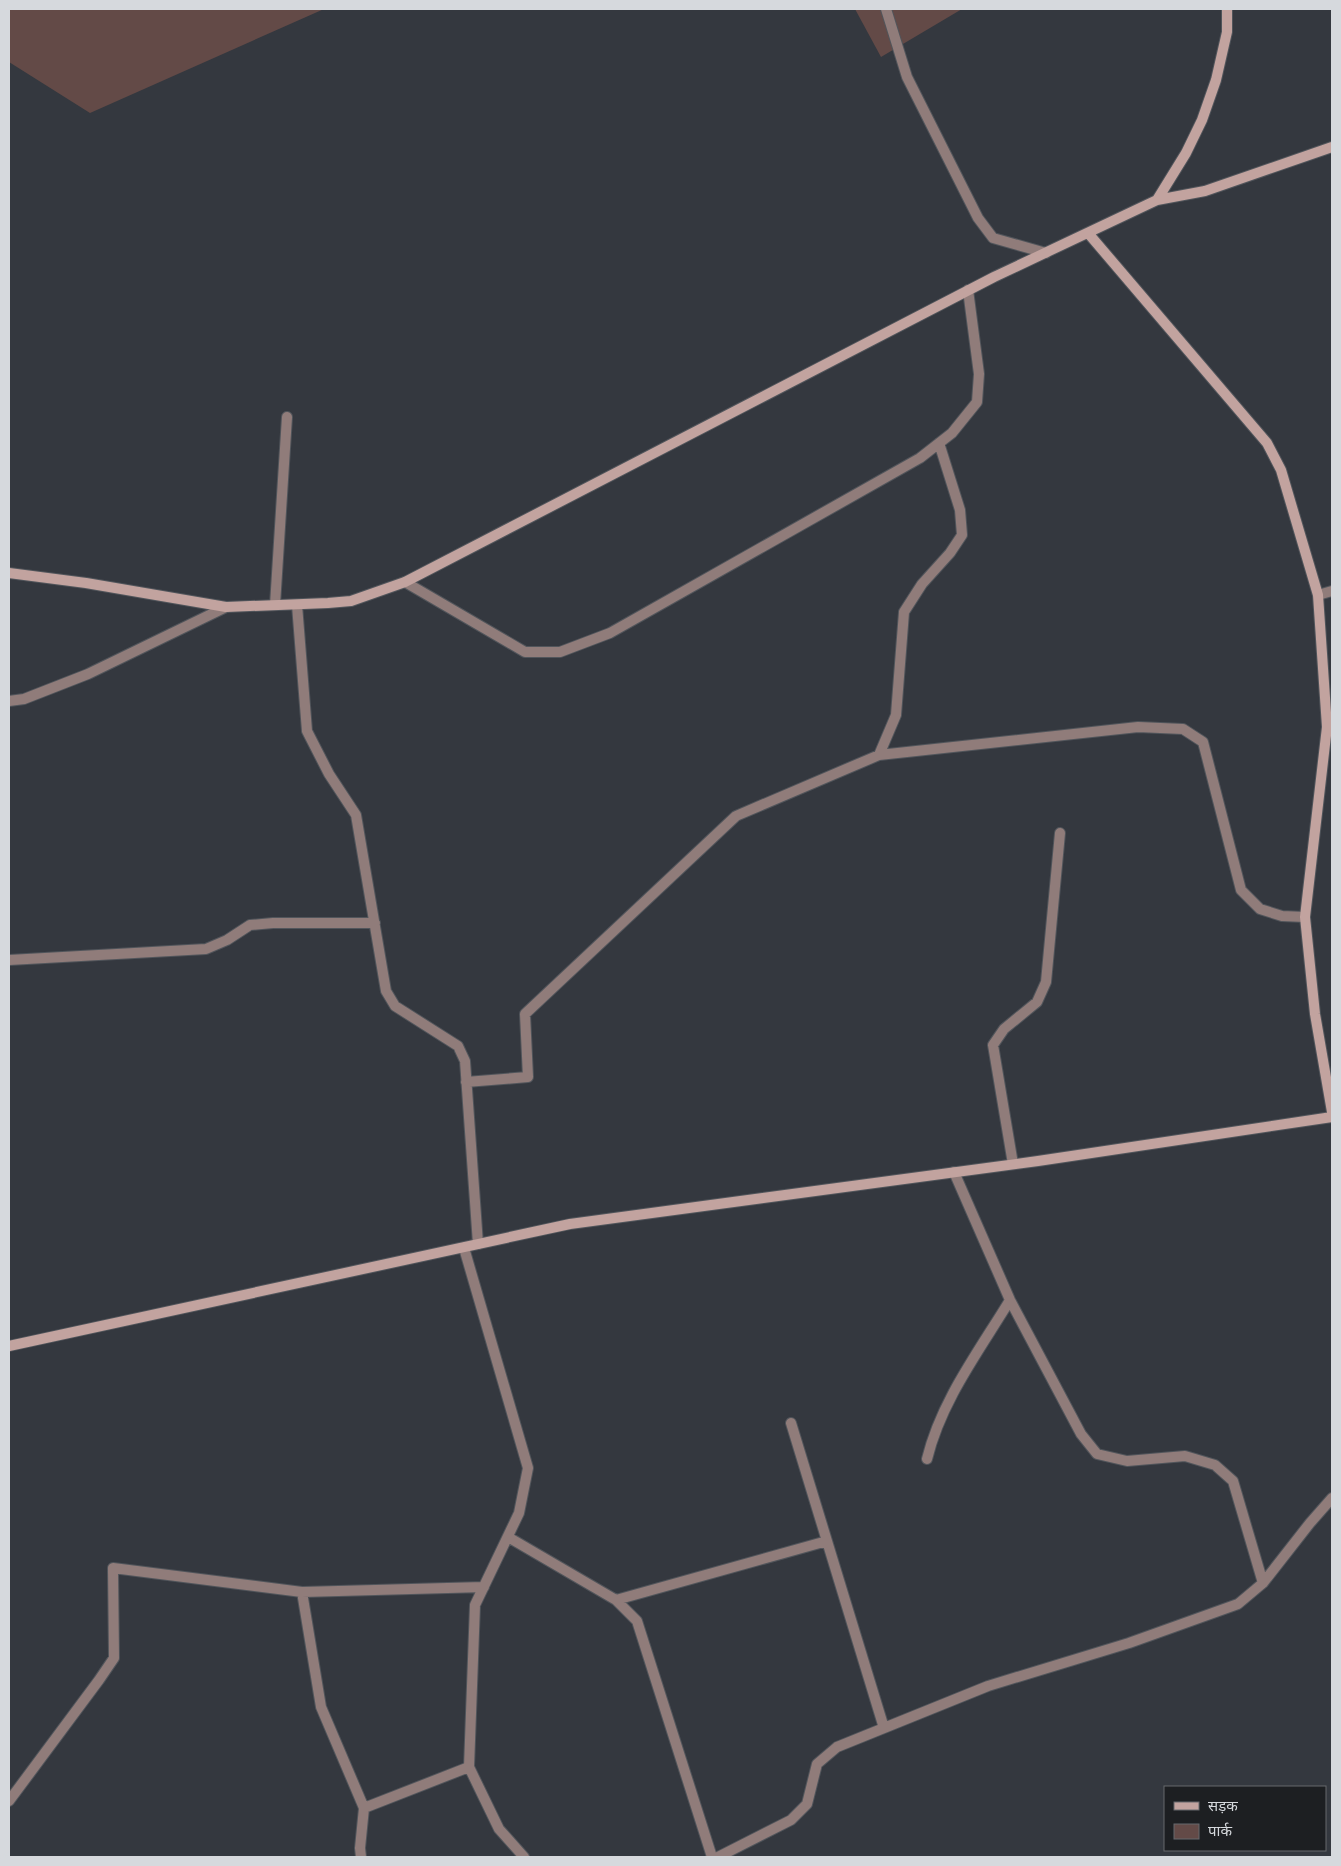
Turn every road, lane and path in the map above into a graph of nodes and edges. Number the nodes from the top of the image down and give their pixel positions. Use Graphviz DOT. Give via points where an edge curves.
graph roads {
  1 [pos="886,9"];
  2 [pos="1227,9"];
  3 [pos="1332,147"];
  4 [pos="1157,200"];
  5 [pos="1088,233"];
  6 [pos="1046,253"];
  7 [pos="968,290"];
  8 [pos="287,417"];
  9 [pos="939,443"];
  10 [pos="9,573"];
  11 [pos="405,582"];
  12 [pos="1332,591"];
  13 [pos="1318,595"];
  14 [pos="297,605"];
  15 [pos="275,606"];
  16 [pos="226,607"];
  17 [pos="9,701"];
  18 [pos="1330,727"];
  19 [pos="879,755"];
  20 [pos="1060,833"];
  21 [pos="1305,917"];
  22 [pos="375,923"];
  23 [pos="9,960"];
  24 [pos="466,1082"];
  25 [pos="1332,1112"];
  26 [pos="1332,1117"];
  27 [pos="1012,1164"];
  28 [pos="954,1172"];
  29 [pos="478,1244"];
  30 [pos="464,1248"];
  31 [pos="1010,1300"];
  32 [pos="9,1346"];
  33 [pos="791,1423"];
  34 [pos="927,1459"];
  35 [pos="1332,1498"];
  36 [pos="508,1537"];
  37 [pos="827,1541"];
  38 [pos="1263,1582"];
  39 [pos="484,1587"];
  40 [pos="302,1592"];
  41 [pos="616,1600"];
  42 [pos="884,1728"];
  43 [pos="469,1767"];
  44 [pos="9,1801"];
  45 [pos="364,1808"];
  46 [pos="361,1857"];
  47 [pos="524,1857"];
  48 [pos="712,1857"];
  49 [pos="718,1857"];
  1 -- 6 [label="street" via="907,77 978,218 993,238"];
  2 -- 4 [label="street" via="1226,32 1216,80 1202,120"];
  3 -- 4 [label="street" via="1205,191"];
  4 -- 5 [label="street"];
  5 -- 6 [label="street"];
  5 -- 13 [label="street" via="1267,443 1281,470"];
  6 -- 7 [label="street"];
  7 -- 9 [label="street" via="980,374 977,402 952,433"];
  7 -- 11 [label="street"];
  8 -- 15 [label="street"];
  9 -- 11 [label="street" via="920,458 610,633 560,652 525,652"];
  9 -- 19 [label="street" via="960,510 962,535 904,612 896,715"];
  10 -- 16 [label="street"];
  11 -- 14 [label="street" via="351,601"];
  12 -- 13 [label="street"];
  13 -- 18 [label="street"];
  14 -- 15 [label="street"];
  14 -- 22 [label="street" via="307,731 329,774 356,814"];
  15 -- 16 [label="street"];
  16 -- 17 [label="street" via="88,674 24,700"];
  18 -- 21 [label="street"];
  19 -- 21 [label="street" via="1138,727 1183,729 1203,742 1242,890 1260,908 1282,916"];
  19 -- 24 [label="street" via="736,816 525,1014 528,1077"];
  20 -- 27 [label="street" via="1046,982 1037,1002 1004,1029 993,1045"];
  21 -- 25 [label="street" via="1315,1014"];
  22 -- 23 [label="street" via="250,925 206,949"];
  22 -- 24 [label="street" via="386,991 395,1006 458,1046 465,1061"];
  24 -- 29 [label="street"];
  26 -- 27 [label="street"];
  27 -- 28 [label="street"];
  28 -- 29 [label="street" via="570,1224"];
  28 -- 31 [label="street"];
  29 -- 30 [label="street"];
  30 -- 32 [label="street"];
  30 -- 36 [label="street" via="528,1468 519,1513"];
  31 -- 34 [label="street" via="948,1402 932,1437"];
  31 -- 38 [label="street" via="1081,1434 1097,1454 1127,1461 1185,1456 1215,1465 1233,1481"];
  33 -- 37 [label="street"];
  35 -- 38 [label="street"];
  36 -- 39 [label="street"];
  36 -- 41 [label="street"];
  37 -- 41 [label="street"];
  37 -- 42 [label="street"];
  38 -- 42 [label="street" via="1238,1604 1129,1643 988,1686"];
  39 -- 40 [label="street"];
  39 -- 43 [label="street" via="475,1605"];
  40 -- 44 [label="street" via="113,1568 114,1658"];
  40 -- 45 [label="street" via="321,1707"];
  41 -- 48 [label="street" via="637,1622"];
  42 -- 49 [label="street" via="838,1747 817,1764 807,1804 791,1820"];
  43 -- 45 [label="street"];
  43 -- 47 [label="street" via="499,1829"];
  45 -- 46 [label="street"];
}
